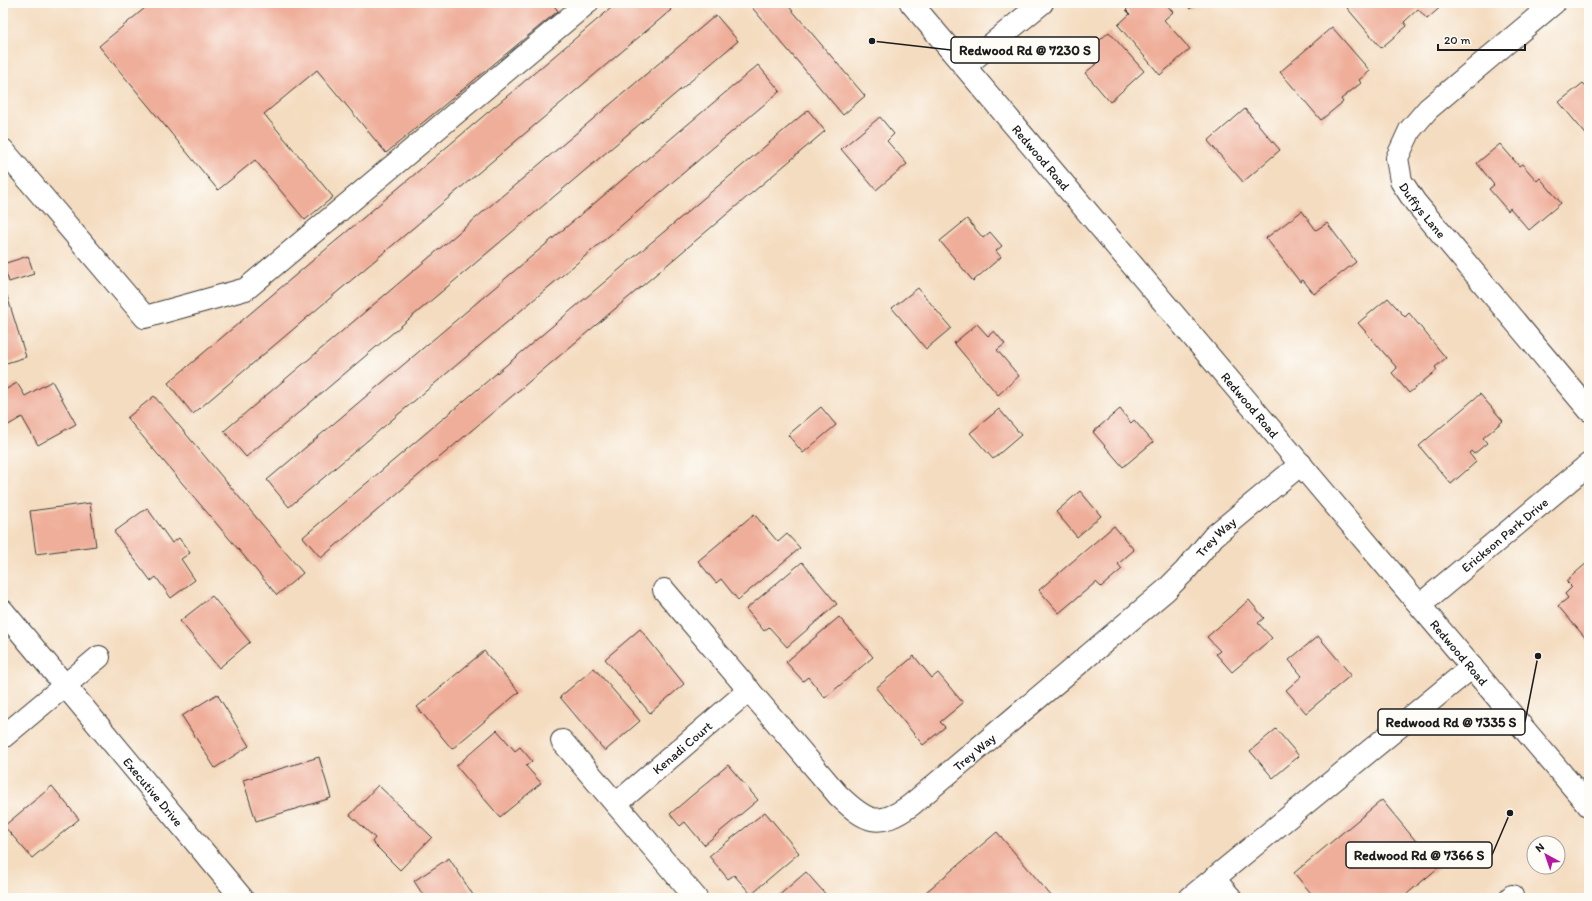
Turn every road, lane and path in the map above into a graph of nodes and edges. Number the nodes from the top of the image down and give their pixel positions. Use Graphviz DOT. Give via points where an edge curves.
graph roads {
  1 [pos="587,3"];
  2 [pos="911,3"];
  3 [pos="1042,3"];
  4 [pos="1554,3"];
  5 [pos="965,66"];
  6 [pos="3,150"];
  7 [pos="1589,410"];
  8 [pos="1301,464"];
  9 [pos="1589,464"];
  10 [pos="664,590"];
  11 [pos="1420,605"];
  12 [pos="3,611"];
  13 [pos="99,657"];
  14 [pos="1472,667"];
  15 [pos="65,686"];
  16 [pos="749,690"];
  17 [pos="3,738"];
  18 [pos="562,741"];
  19 [pos="616,804"];
  20 [pos="1589,806"];
  21 [pos="1214,879"];
  22 [pos="242,898"];
  23 [pos="696,898"];
  24 [pos="1190,898"];
  25 [pos="1230,898"];
  1 -- 6 [label="street" via="246,289 145,317"];
  2 -- 5 [label="street, Redwood Road"];
  3 -- 5 [label="street"];
  4 -- 7 [label="street, Duffys Lane" via="1428,109 1410,130 1397,158 1401,181 1415,202"];
  5 -- 8 [label="street, Redwood Road"];
  8 -- 11 [label="street, Redwood Road"];
  8 -- 16 [label="street, Trey Way" via="1214,536 1166,590 911,805 892,817 870,819 848,805"];
  9 -- 11 [label="street, Erickson Park Drive"];
  10 -- 16 [label="street, Trey Way"];
  11 -- 14 [label="street, Redwood Road"];
  12 -- 15 [label="street, Executive Drive"];
  13 -- 15 [label="street"];
  14 -- 20 [label="street, Redwood Road"];
  14 -- 21 [label="street"];
  15 -- 17 [label="street"];
  15 -- 22 [label="street, Executive Drive"];
  16 -- 19 [label="street, Kenadi Court"];
  18 -- 19 [label="street"];
  19 -- 23 [label="street"];
  21 -- 24 [label="street"];
  21 -- 25 [label="street"];
}
